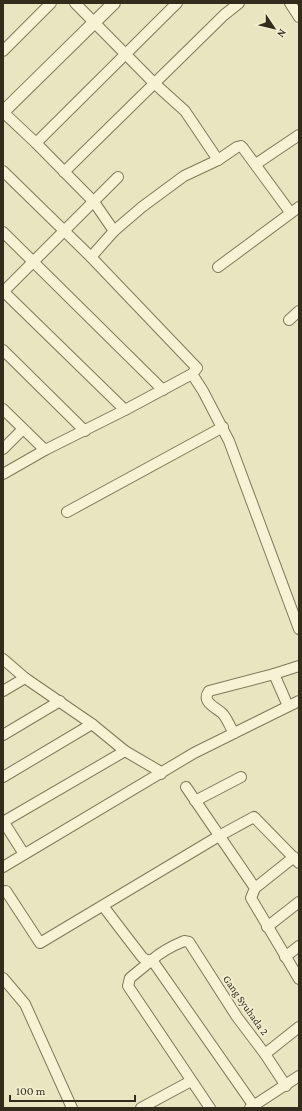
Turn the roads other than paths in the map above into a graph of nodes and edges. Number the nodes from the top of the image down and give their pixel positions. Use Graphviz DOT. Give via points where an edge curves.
graph roads {
  1 [pos="52,3"];
  2 [pos="75,3"];
  3 [pos="114,3"];
  4 [pos="177,3"];
  5 [pos="238,3"];
  6 [pos="290,3"];
  7 [pos="299,17"];
  8 [pos="95,22"];
  9 [pos="3,51"];
  10 [pos="125,54"];
  11 [pos="154,83"];
  12 [pos="3,112"];
  13 [pos="299,134"];
  14 [pos="36,143"];
  15 [pos="218,160"];
  16 [pos="256,164"];
  17 [pos="3,171"];
  18 [pos="64,172"];
  19 [pos="118,177"];
  20 [pos="94,202"];
  21 [pos="295,210"];
  22 [pos="114,231"];
  23 [pos="64,232"];
  24 [pos="3,233"];
  25 [pos="91,257"];
  26 [pos="33,262"];
  27 [pos="218,267"];
  28 [pos="3,292"];
  29 [pos="299,312"];
  30 [pos="289,320"];
  31 [pos="3,350"];
  32 [pos="192,374"];
  33 [pos="163,390"];
  34 [pos="3,409"];
  35 [pos="125,410"];
  36 [pos="223,427"];
  37 [pos="23,429"];
  38 [pos="85,431"];
  39 [pos="3,449"];
  40 [pos="45,450"];
  41 [pos="3,474"];
  42 [pos="67,512"];
  43 [pos="299,629"];
  44 [pos="3,659"];
  45 [pos="299,666"];
  46 [pos="274,674"];
  47 [pos="25,678"];
  48 [pos="3,691"];
  49 [pos="60,701"];
  50 [pos="299,701"];
  51 [pos="288,706"];
  52 [pos="92,724"];
  53 [pos="234,733"];
  54 [pos="3,735"];
  55 [pos="125,750"];
  56 [pos="160,774"];
  57 [pos="3,777"];
  58 [pos="241,777"];
  59 [pos="186,787"];
  60 [pos="195,801"];
  61 [pos="3,822"];
  62 [pos="219,836"];
  63 [pos="24,854"];
  64 [pos="296,860"];
  65 [pos="3,867"];
  66 [pos="255,888"];
  67 [pos="6,892"];
  68 [pos="299,902"];
  69 [pos="103,906"];
  70 [pos="268,927"];
  71 [pos="299,946"];
  72 [pos="285,957"];
  73 [pos="152,960"];
  74 [pos="3,978"];
  75 [pos="299,979"];
  76 [pos="299,1027"];
  77 [pos="265,1054"];
  78 [pos="299,1076"];
  79 [pos="191,1081"];
  80 [pos="286,1086"];
  81 [pos="257,1106"];
  82 [pos="72,1108"];
  83 [pos="141,1108"];
  84 [pos="210,1108"];
  1 -- 9 [label="street"];
  2 -- 8 [label="street"];
  3 -- 8 [label="street"];
  4 -- 10 [label="street"];
  5 -- 11 [label="street"];
  6 -- 7 [label="street"];
  8 -- 10 [label="street"];
  8 -- 12 [label="street"];
  10 -- 11 [label="street"];
  10 -- 14 [label="street"];
  11 -- 15 [label="street" via="185,111"];
  11 -- 18 [label="street"];
  12 -- 14 [label="street"];
  13 -- 16 [label="street"];
  14 -- 18 [label="street"];
  15 -- 16 [label="street" via="241,146"];
  15 -- 22 [label="street" via="184,176"];
  16 -- 21 [label="street"];
  17 -- 23 [label="street"];
  18 -- 20 [label="street"];
  19 -- 20 [label="street"];
  20 -- 22 [label="street"];
  20 -- 23 [label="street"];
  21 -- 27 [label="street"];
  22 -- 25 [label="street"];
  23 -- 25 [label="street"];
  23 -- 26 [label="street"];
  24 -- 26 [label="street"];
  25 -- 32 [label="street" via="197,366"];
  26 -- 28 [label="street"];
  26 -- 33 [label="street"];
  28 -- 35 [label="street"];
  29 -- 30 [label="street"];
  31 -- 38 [label="street"];
  32 -- 33 [label="street"];
  32 -- 36 [label="street"];
  33 -- 35 [label="street"];
  34 -- 37 [label="street"];
  35 -- 38 [label="street"];
  36 -- 42 [label="street"];
  36 -- 43 [label="street"];
  37 -- 39 [label="street"];
  37 -- 40 [label="street"];
  38 -- 40 [label="street"];
  40 -- 41 [label="street"];
  44 -- 47 [label="street"];
  45 -- 46 [label="street"];
  46 -- 51 [label="street"];
  46 -- 53 [label="street" via="209,691 206,700 224,714"];
  47 -- 48 [label="street"];
  47 -- 49 [label="street"];
  49 -- 52 [label="street"];
  49 -- 54 [label="street"];
  50 -- 51 [label="street"];
  51 -- 53 [label="street"];
  52 -- 55 [label="street"];
  52 -- 57 [label="street"];
  53 -- 56 [label="street"];
  55 -- 56 [label="street" via="161,772"];
  55 -- 61 [label="street"];
  56 -- 63 [label="street"];
  58 -- 60 [label="street"];
  59 -- 60 [label="street"];
  60 -- 62 [label="street"];
  61 -- 63 [label="street"];
  62 -- 64 [label="street" via="254,817"];
  62 -- 66 [label="street"];
  62 -- 69 [label="street"];
  63 -- 65 [label="street"];
  64 -- 66 [label="street"];
  66 -- 70 [label="street" via="250,898"];
  67 -- 69 [label="street" via="40,943"];
  68 -- 70 [label="street"];
  69 -- 73 [label="street" via="142,957"];
  70 -- 72 [label="street"];
  71 -- 72 [label="street"];
  72 -- 75 [label="street"];
  73 -- 77 [label="street, Gang Syuhada 2" via="169,948 184,941 189,942 237,1017"];
  73 -- 79 [label="street" via="130,978 128,986"];
  73 -- 81 [label="street"];
  74 -- 82 [label="street" via="25,1004"];
  76 -- 77 [label="street"];
  77 -- 80 [label="street, Gang Syuhada 2"];
  78 -- 80 [label="street"];
  79 -- 83 [label="street"];
  79 -- 84 [label="street"];
  80 -- 81 [label="street"];
}
